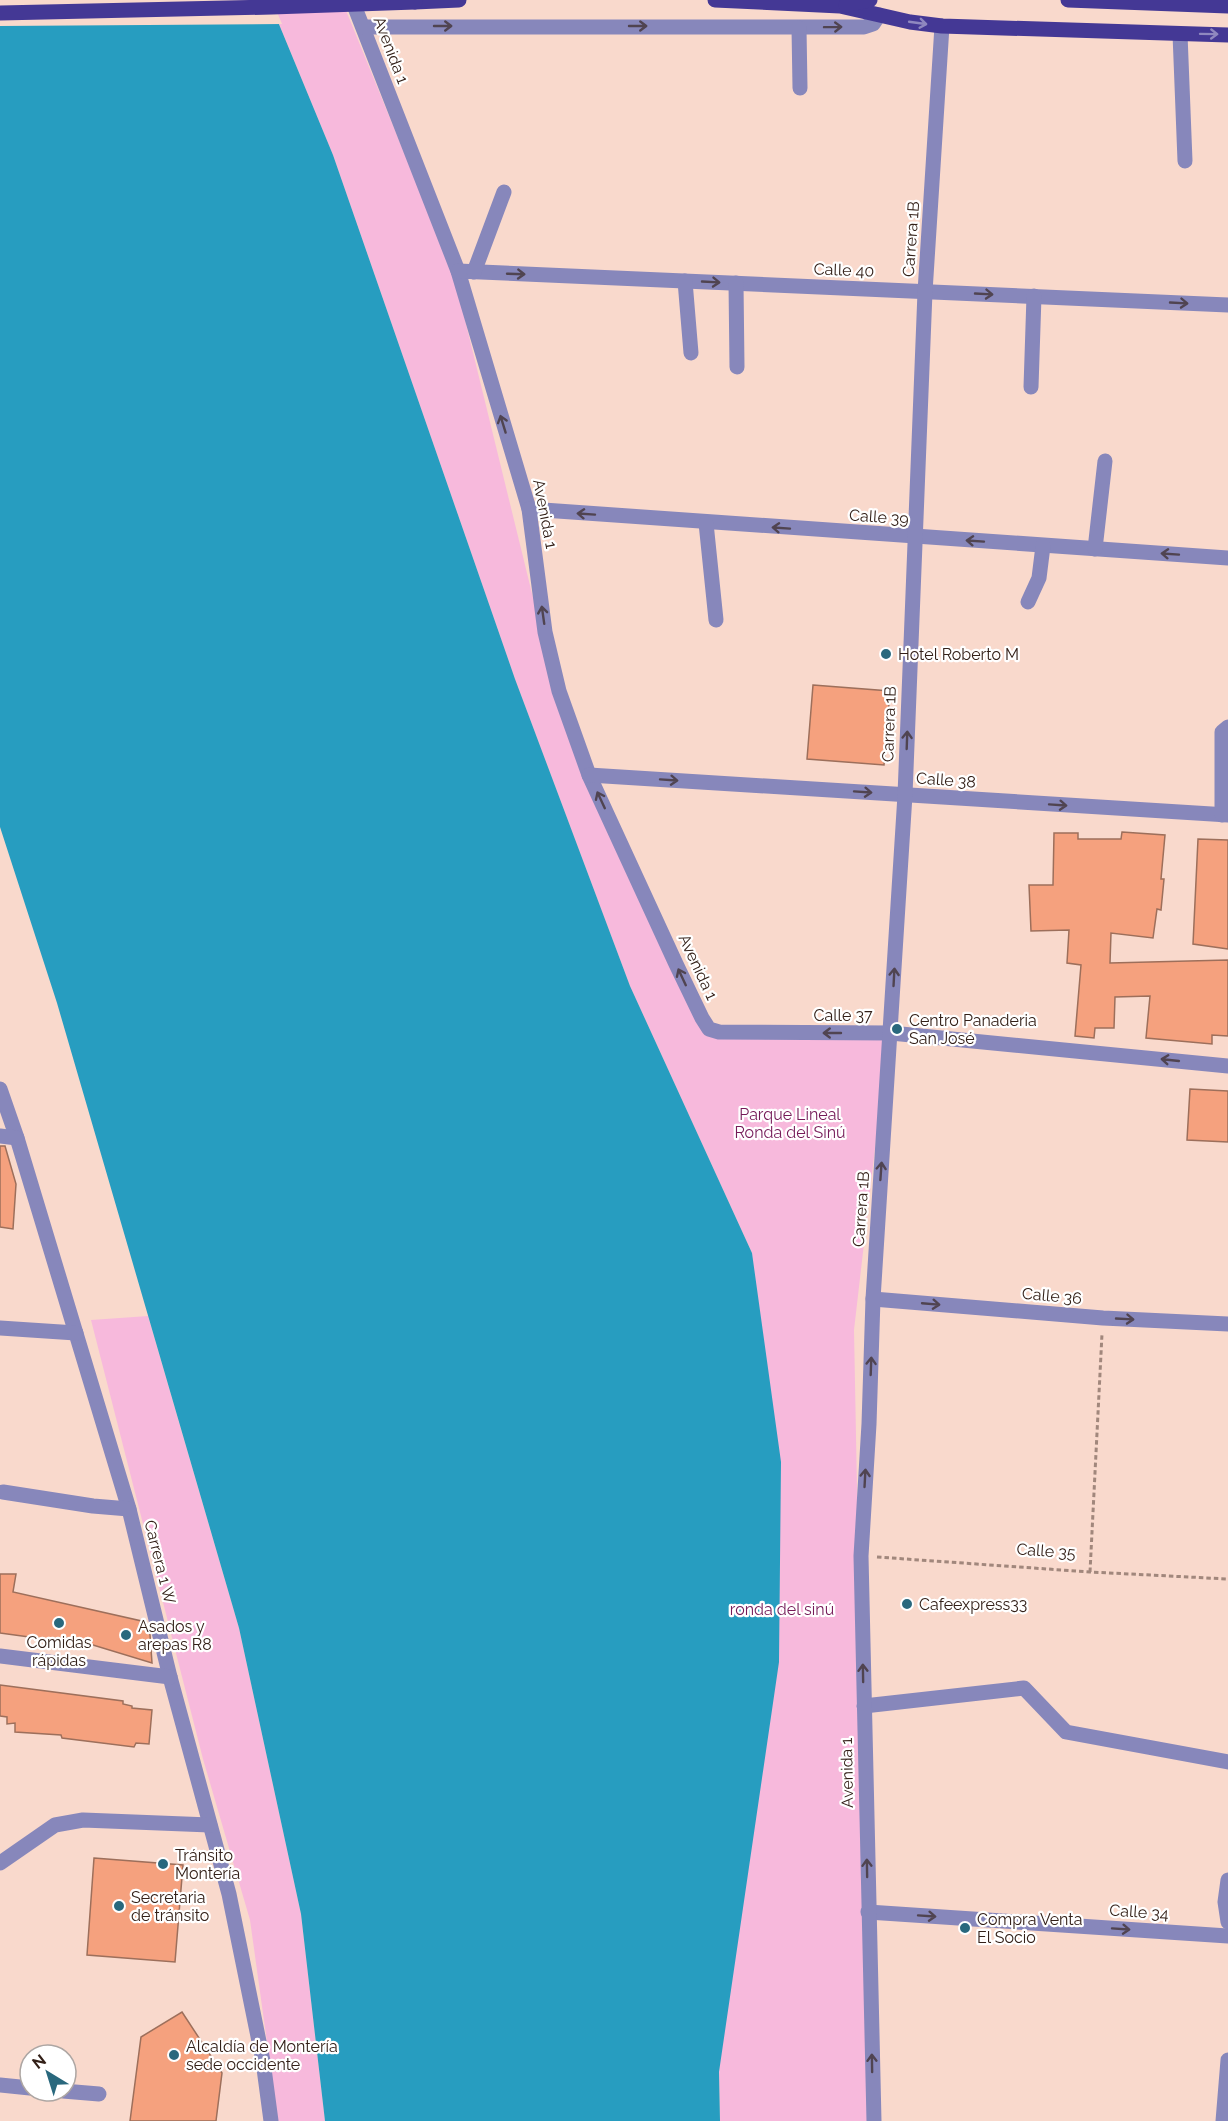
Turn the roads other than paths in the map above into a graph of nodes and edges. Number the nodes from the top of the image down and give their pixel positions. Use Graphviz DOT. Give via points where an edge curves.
graph roads {
  1 [pos="352,0"];
  2 [pos="459,0"];
  3 [pos="715,0"];
  4 [pos="870,0"];
  5 [pos="1068,0"];
  6 [pos="411,1"];
  7 [pos="840,6"];
  8 [pos="1228,6"];
  9 [pos="0,13"];
  10 [pos="879,15"];
  11 [pos="419,26"];
  12 [pos="942,26"];
  13 [pos="363,27"];
  14 [pos="799,28"];
  15 [pos="1180,34"];
  16 [pos="1228,35"];
  17 [pos="800,88"];
  18 [pos="1185,161"];
  19 [pos="504,192"];
  20 [pos="458,271"];
  21 [pos="474,272"];
  22 [pos="684,281"];
  23 [pos="736,283"];
  24 [pos="925,292"];
  25 [pos="1034,296"];
  26 [pos="1228,305"];
  27 [pos="691,353"];
  28 [pos="737,367"];
  29 [pos="1032,387"];
  30 [pos="1105,461"];
  31 [pos="529,510"];
  32 [pos="706,523"];
  33 [pos="915,537"];
  34 [pos="1043,546"];
  35 [pos="1095,549"];
  36 [pos="1228,558"];
  37 [pos="1028,602"];
  38 [pos="716,620"];
  39 [pos="1228,727"];
  40 [pos="1225,765"];
  41 [pos="589,775"];
  42 [pos="905,795"];
  43 [pos="1225,815"];
  44 [pos="709,1029"];
  45 [pos="891,1033"];
  46 [pos="1228,1066"];
  47 [pos="0,1089"];
  48 [pos="0,1136"];
  49 [pos="17,1138"];
  50 [pos="873,1299"];
  51 [pos="1228,1324"];
  52 [pos="0,1328"];
  53 [pos="76,1333"];
  54 [pos="869,1424"];
  55 [pos="3,1492"];
  56 [pos="129,1509"];
  57 [pos="0,1656"];
  58 [pos="170,1677"];
  59 [pos="864,1706"];
  60 [pos="1228,1762"];
  61 [pos="210,1825"];
  62 [pos="0,1863"];
  63 [pos="1228,1880"];
  64 [pos="868,1912"];
  65 [pos="1228,1922"];
  66 [pos="1228,1936"];
  67 [pos="1228,2060"];
  68 [pos="0,2085"];
  69 [pos="18,2087"];
  70 [pos="78,2092"];
  71 [pos="99,2094"];
  72 [pos="271,2121"];
  73 [pos="874,2121"];
  74 [pos="1223,2121"];
  1 -- 13 [label="street, Avenida 1"];
  2 -- 6 [label="main road"];
  3 -- 7 [label="main road"];
  4 -- 7 [label="main road"];
  5 -- 8 [label="main road"];
  6 -- 9 [label="main road, bridge"];
  6 -- 11 [label="street" via="409,12"];
  7 -- 10 [label="main road"];
  10 -- 12 [label="main road, one-way"];
  14 -- 10 [label="street, one-way" via="864,27 873,24"];
  11 -- 13 [label="street"];
  11 -- 14 [label="street, one-way"];
  12 -- 15 [label="main road"];
  12 -- 24 [label="street, Carrera 1B"];
  13 -- 20 [label="street, Avenida 1"];
  14 -- 17 [label="street"];
  15 -- 16 [label="main road, one-way"];
  15 -- 18 [label="street"];
  19 -- 21 [label="street"];
  20 -- 21 [label="street, Calle 40"];
  31 -- 20 [label="street, Avenida 1, one-way"];
  21 -- 22 [label="street, Calle 40, one-way"];
  22 -- 23 [label="street, Calle 40, one-way"];
  22 -- 27 [label="street"];
  23 -- 24 [label="street, Calle 40"];
  23 -- 28 [label="street"];
  24 -- 25 [label="street, Calle 40, one-way"];
  24 -- 33 [label="street, Carrera 1B"];
  25 -- 26 [label="street, Calle 40, one-way"];
  25 -- 29 [label="street"];
  30 -- 35 [label="street"];
  32 -- 31 [label="street, Calle 39, one-way"];
  41 -- 31 [label="street, Avenida 1, one-way" via="559,692 545,632"];
  33 -- 32 [label="street, Calle 39, one-way"];
  32 -- 38 [label="street"];
  34 -- 33 [label="street, Calle 39, one-way"];
  42 -- 33 [label="street, Carrera 1B, one-way"];
  34 -- 35 [label="street, Calle 39"];
  34 -- 37 [label="street" via="1039,578"];
  36 -- 35 [label="street, Calle 39, one-way"];
  39 -- 40 [label="street" via="1222,732"];
  40 -- 43 [label="street"];
  41 -- 42 [label="street, Calle 38, one-way"];
  44 -- 41 [label="street, Avenida 1, one-way"];
  42 -- 43 [label="street, Calle 38, one-way"];
  45 -- 42 [label="street, Carrera 1B, one-way"];
  45 -- 44 [label="street, Calle 37, one-way"];
  46 -- 45 [label="street, Calle 37, one-way"];
  50 -- 45 [label="street, Carrera 1B, one-way"];
  47 -- 49 [label="street, Carrera 1 W"];
  48 -- 49 [label="street"];
  49 -- 53 [label="street, Carrera 1 W"];
  50 -- 51 [label="street, Calle 36, one-way"];
  54 -- 50 [label="street, Carrera 1B, one-way"];
  52 -- 53 [label="street"];
  53 -- 56 [label="street, Carrera 1 W"];
  59 -- 54 [label="street, Avenida 1, one-way" via="861,1556"];
  55 -- 56 [label="street"];
  56 -- 58 [label="street, Carrera 1 W"];
  57 -- 58 [label="street"];
  58 -- 61 [label="street, Carrera 1 W"];
  59 -- 60 [label="street" via="1024,1688 1066,1732"];
  64 -- 59 [label="street, Avenida 1, one-way"];
  61 -- 62 [label="street" via="83,1820 55,1825"];
  61 -- 72 [label="street, Carrera 1 W" via="247,1981"];
  63 -- 65 [label="street"];
  64 -- 66 [label="street, Calle 34, one-way"];
  73 -- 64 [label="street, Avenida 1, one-way"];
  67 -- 74 [label="street"];
  68 -- 69 [label="street"];
  70 -- 71 [label="street"];
}
